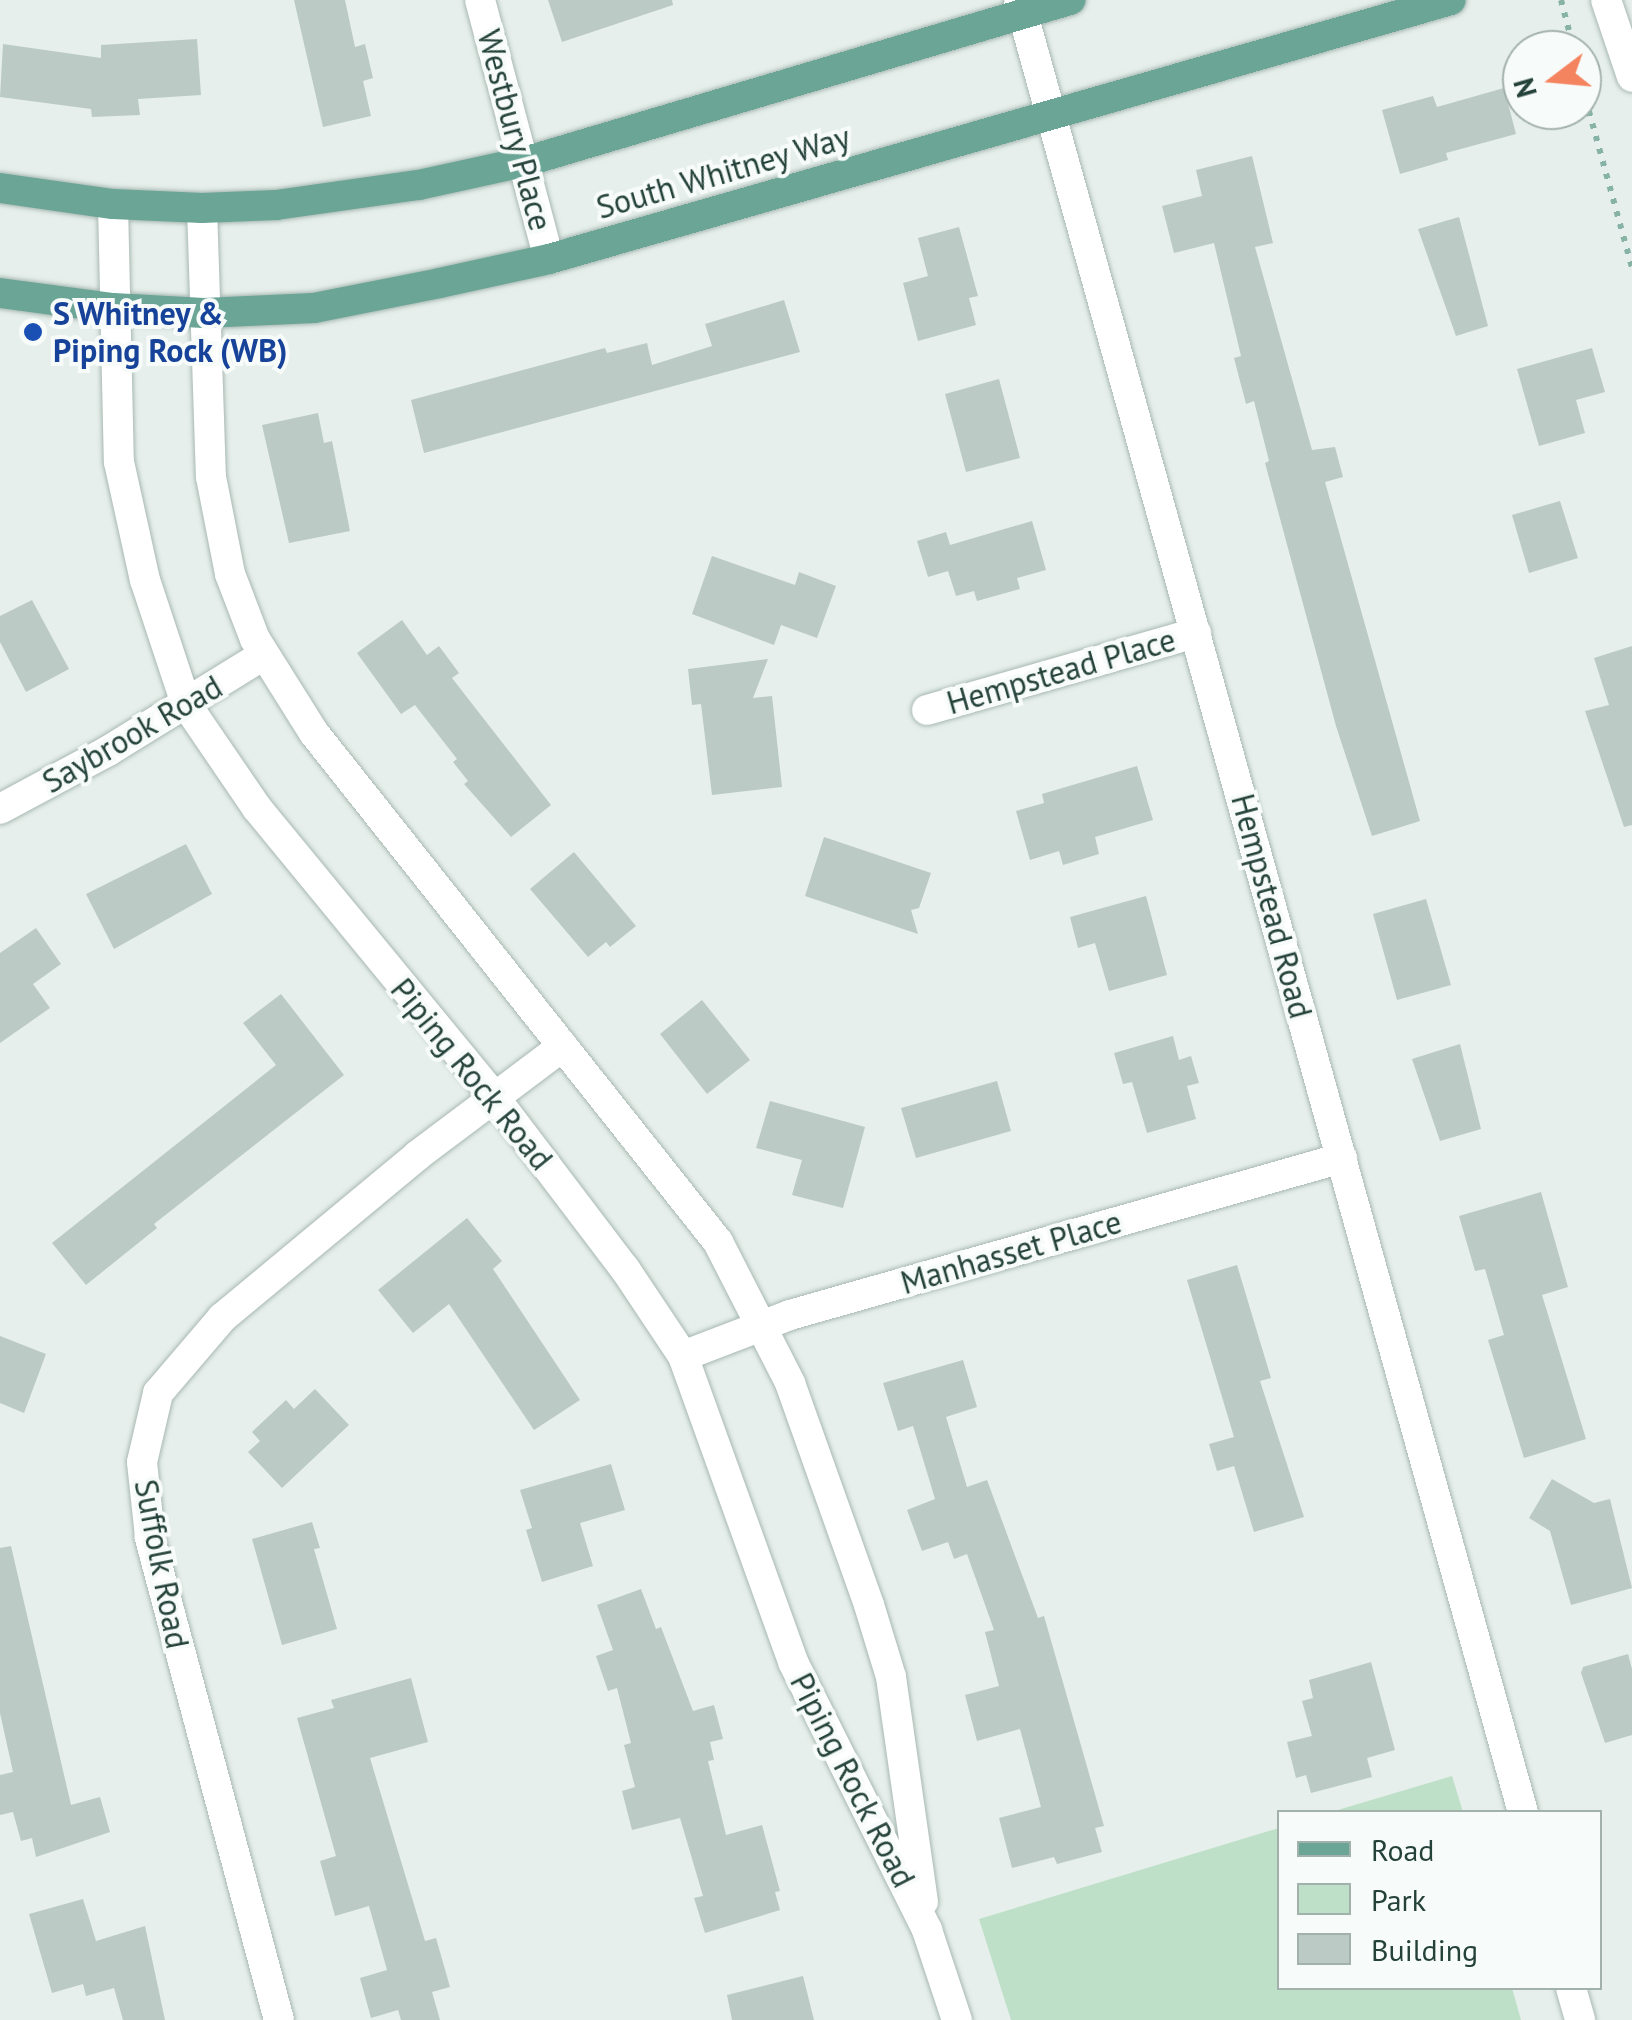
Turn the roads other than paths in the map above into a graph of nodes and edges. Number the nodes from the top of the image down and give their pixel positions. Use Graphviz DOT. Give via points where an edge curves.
graph roads {
  1 [pos="480,0"];
  2 [pos="1070,0"];
  3 [pos="1451,0"];
  4 [pos="1606,0"];
  5 [pos="1020,6"];
  6 [pos="1632,77"];
  7 [pos="1054,116"];
  8 [pos="524,162"];
  9 [pos="0,188"];
  10 [pos="113,204"];
  11 [pos="202,208"];
  12 [pos="549,260"];
  13 [pos="0,293"];
  14 [pos="113,308"];
  15 [pos="204,312"];
  16 [pos="1196,632"];
  17 [pos="262,656"];
  18 [pos="186,704"];
  19 [pos="927,710"];
  20 [pos="0,809"];
  21 [pos="564,1046"];
  22 [pos="495,1098"];
  23 [pos="1342,1158"];
  24 [pos="762,1326"];
  25 [pos="683,1356"];
  26 [pos="1522,1810"];
  27 [pos="928,1930"];
  28 [pos="1572,1990"];
  29 [pos="279,2020"];
  30 [pos="958,2020"];
  31 [pos="1580,2020"];
  1 -- 8 [label="street, Westbury Place"];
  2 -- 5 [label="main road, South Whitney Way"];
  3 -- 7 [label="main road, South Whitney Way"];
  4 -- 6 [label="street"];
  5 -- 7 [label="street, Hempstead Road"];
  5 -- 8 [label="main road, South Whitney Way"];
  7 -- 12 [label="main road, South Whitney Way"];
  7 -- 16 [label="street, Hempstead Road"];
  8 -- 11 [label="main road, South Whitney Way" via="419,185"];
  8 -- 12 [label="street, Westbury Place"];
  9 -- 10 [label="main road, South Whitney Way"];
  10 -- 11 [label="main road, South Whitney Way"];
  10 -- 14 [label="street, Piping Rock Road"];
  11 -- 15 [label="street, Piping Rock Road"];
  12 -- 15 [label="main road, South Whitney Way" via="314,308"];
  13 -- 14 [label="main road, South Whitney Way"];
  14 -- 15 [label="main road, South Whitney Way"];
  14 -- 18 [label="street, Piping Rock Road" via="119,462 145,580"];
  15 -- 17 [label="street, Piping Rock Road" via="210,478 230,574"];
  16 -- 19 [label="street, Hempstead Place"];
  16 -- 23 [label="street, Hempstead Road"];
  17 -- 18 [label="street, Saybrook Road"];
  17 -- 21 [label="street, Piping Rock Road" via="349,779"];
  18 -- 20 [label="street, Saybrook Road"];
  18 -- 22 [label="street, Piping Rock Road" via="257,808"];
  21 -- 22 [label="street, Suffolk Road"];
  21 -- 24 [label="street, Piping Rock Road" via="718,1242"];
  22 -- 25 [label="street, Piping Rock Road"];
  22 -- 29 [label="street, Suffolk Road" via="222,1318 158,1392 142,1462 150,1537"];
  23 -- 24 [label="street, Manhasset Place"];
  23 -- 26 [label="street, Hempstead Road"];
  24 -- 25 [label="street, Manhasset Place"];
  24 -- 27 [label="street, Piping Rock Road" via="790,1383 891,1678"];
  25 -- 27 [label="street, Piping Rock Road" via="794,1662"];
  27 -- 30 [label="street, Piping Rock Road"];
  28 -- 31 [label="street"];
}
